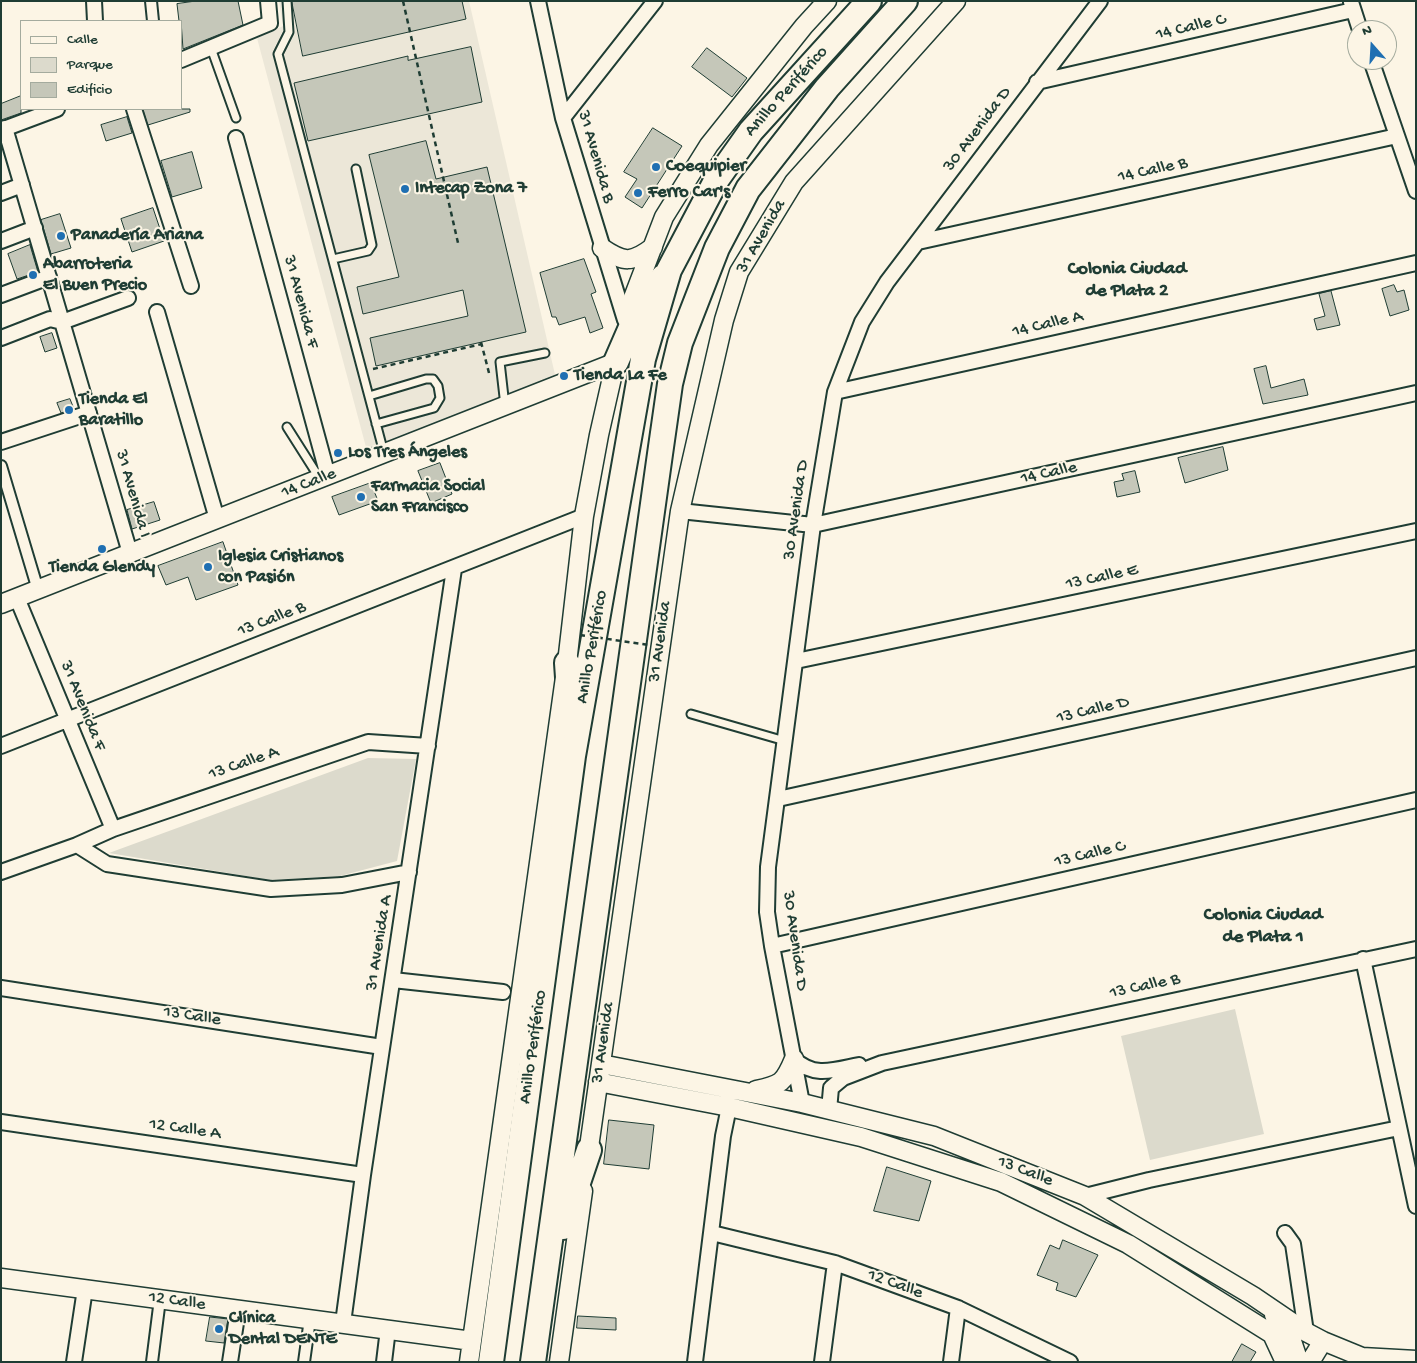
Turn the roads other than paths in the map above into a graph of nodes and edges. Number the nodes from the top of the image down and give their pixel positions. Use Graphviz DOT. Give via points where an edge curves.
graph roads {
  1 [pos="94,1"];
  2 [pos="151,1"];
  3 [pos="268,1"];
  4 [pos="287,1"];
  5 [pos="538,1"];
  6 [pos="655,1"];
  7 [pos="827,1"];
  8 [pos="869,1"];
  9 [pos="905,1"];
  10 [pos="956,1"];
  11 [pos="1100,1"];
  12 [pos="1352,6"];
  13 [pos="95,20"];
  14 [pos="153,20"];
  15 [pos="1357,20"];
  16 [pos="211,48"];
  17 [pos="182,60"];
  18 [pos="1374,70"];
  19 [pos="1037,82"];
  20 [pos="54,110"];
  21 [pos="134,110"];
  22 [pos="236,118"];
  23 [pos="563,118"];
  24 [pos="3,129"];
  25 [pos="1397,136"];
  26 [pos="236,138"];
  27 [pos="356,169"];
  28 [pos="22,185"];
  29 [pos="1416,191"];
  30 [pos="1,193"];
  31 [pos="35,228"];
  32 [pos="1,241"];
  33 [pos="918,242"];
  34 [pos="654,247"];
  35 [pos="602,248"];
  36 [pos="333,260"];
  37 [pos="1416,263"];
  38 [pos="669,270"];
  39 [pos="49,277"];
  40 [pos="191,286"];
  41 [pos="1,295"];
  42 [pos="128,298"];
  43 [pos="157,312"];
  44 [pos="624,320"];
  45 [pos="62,322"];
  46 [pos="1,338"];
  47 [pos="545,353"];
  48 [pos="616,362"];
  49 [pos="836,392"];
  50 [pos="1416,393"];
  51 [pos="369,396"];
  52 [pos="505,406"];
  53 [pos="89,413"];
  54 [pos="376,424"];
  55 [pos="287,427"];
  56 [pos="1,442"];
  57 [pos="384,454"];
  58 [pos="1,466"];
  59 [pos="324,478"];
  60 [pos="680,511"];
  61 [pos="584,516"];
  62 [pos="217,519"];
  63 [pos="813,525"];
  64 [pos="1416,531"];
  65 [pos="130,554"];
  66 [pos="454,569"];
  67 [pos="38,590"];
  68 [pos="9,601"];
  69 [pos="1416,658"];
  70 [pos="796,661"];
  71 [pos="567,663"];
  72 [pos="691,714"];
  73 [pos="68,720"];
  74 [pos="786,741"];
  75 [pos="1,746"];
  76 [pos="428,746"];
  77 [pos="573,756"];
  78 [pos="778,799"];
  79 [pos="1416,800"];
  80 [pos="113,829"];
  81 [pos="77,845"];
  82 [pos="1,872"];
  83 [pos="410,872"];
  84 [pos="772,946"];
  85 [pos="1416,949"];
  86 [pos="1363,960"];
  87 [pos="394,980"];
  88 [pos="1,988"];
  89 [pos="503,992"];
  90 [pos="382,1047"];
  91 [pos="794,1059"];
  92 [pos="882,1063"];
  93 [pos="601,1064"];
  94 [pos="598,1082"];
  95 [pos="747,1092"];
  96 [pos="802,1103"];
  97 [pos="729,1108"];
  98 [pos="829,1110"];
  99 [pos="1,1122"];
  100 [pos="1399,1128"];
  101 [pos="589,1150"];
  102 [pos="363,1175"];
  103 [pos="1085,1196"];
  104 [pos="1416,1206"];
  105 [pos="712,1233"];
  106 [pos="1284,1233"];
  107 [pos="835,1263"];
  108 [pos="1,1278"];
  109 [pos="544,1283"];
  110 [pos="85,1289"];
  111 [pos="160,1299"];
  112 [pos="958,1308"];
  113 [pos="1270,1308"];
  114 [pos="238,1310"];
  115 [pos="310,1319"];
  116 [pos="343,1324"];
  117 [pos="388,1330"];
  118 [pos="1306,1332"];
  119 [pos="472,1341"];
  120 [pos="1324,1341"];
  121 [pos="1360,1359"];
  122 [pos="1416,1360"];
  123 [pos="74,1362"];
  124 [pos="152,1362"];
  125 [pos="230,1362"];
  126 [pos="304,1362"];
  127 [pos="384,1362"];
  128 [pos="469,1362"];
  129 [pos="491,1362"];
  130 [pos="533,1362"];
  131 [pos="559,1362"];
  132 [pos="695,1362"];
  133 [pos="822,1362"];
  134 [pos="951,1362"];
  135 [pos="1070,1362"];
  136 [pos="1285,1362"];
  137 [pos="1300,1362"];
  138 [pos="1310,1362"];
  1 -- 13 [label="street"];
  2 -- 14 [label="street"];
  3 -- 16 [label="street" via="270,24"];
  4 -- 36 [label="lane" via="289,32 278,54"];
  5 -- 23 [label="street, 31 Avenida B"];
  6 -- 23 [label="street"];
  7 -- 34 [label="street" via="709,144 664,217"];
  8 -- 38 [label="highway, Anillo Periférico" via="751,131 717,179"];
  9 -- 109 [label="highway, Anillo Periférico" via="827,88 748,189 717,248 680,343 667,401"];
  10 -- 60 [label="street, 31 Avenida" via="794,182 739,272 724,320"];
  11 -- 19 [label="street, 30 Avenida D"];
  12 -- 15 [label="street"];
  12 -- 19 [label="street, 14 Calle C"];
  16 -- 17 [label="street"];
  16 -- 22 [label="lane"];
  18 -- 25 [label="street"];
  19 -- 33 [label="street, 30 Avenida D"];
  20 -- 24 [label="street"];
  21 -- 40 [label="street"];
  23 -- 35 [label="street, 31 Avenida B"];
  24 -- 28 [label="street, 31 Avenida I"];
  25 -- 29 [label="street"];
  25 -- 33 [label="street, 14 Calle B"];
  26 -- 59 [label="street, 31 Avenida F"];
  27 -- 36 [label="lane" via="372,245 368,251"];
  28 -- 30 [label="street"];
  28 -- 31 [label="street, 31 Avenida I"];
  31 -- 32 [label="street"];
  31 -- 39 [label="street, 31 Avenida I"];
  33 -- 49 [label="street, 30 Avenida D" via="862,322"];
  34 -- 35 [label="street" via="630,260"];
  34 -- 44 [label="street"];
  35 -- 44 [label="street, 31 Avenida B"];
  36 -- 51 [label="lane"];
  37 -- 49 [label="street, 14 Calle A"];
  38 -- 48 [label="highway" via="643,300"];
  38 -- 77 [label="highway, Anillo Periférico" via="643,359"];
  39 -- 41 [label="street"];
  39 -- 45 [label="street, 31 Avenida I"];
  42 -- 45 [label="street"];
  43 -- 62 [label="street"];
  44 -- 48 [label="street"];
  45 -- 46 [label="street" via="50,320"];
  45 -- 53 [label="street, 31 Avenida I"];
  47 -- 52 [label="lane" via="500,362"];
  48 -- 52 [label="street, 14 Calle"];
  48 -- 61 [label="street"];
  49 -- 63 [label="street, 30 Avenida D"];
  50 -- 63 [label="street, 14 Calle"];
  51 -- 54 [label="lane"];
  51 -- 54 [label="lane" via="426,379 433,380 438,386 440,398 434,408"];
  52 -- 57 [label="street, 14 Calle"];
  53 -- 56 [label="street"];
  53 -- 65 [label="street, 31 Avenida I"];
  54 -- 57 [label="lane"];
  55 -- 59 [label="lane"];
  57 -- 59 [label="street, 14 Calle"];
  58 -- 67 [label="street"];
  59 -- 62 [label="street, 14 Calle"];
  60 -- 63 [label="street, 14 Calle"];
  60 -- 93 [label="street, 31 Avenida"];
  61 -- 66 [label="street, 13 Calle B"];
  61 -- 71 [label="street"];
  62 -- 65 [label="street, 14 Calle"];
  63 -- 70 [label="street, 30 Avenida D"];
  64 -- 70 [label="street, 13 Calle E"];
  65 -- 67 [label="street, 14 Calle"];
  66 -- 73 [label="street, 13 Calle B"];
  66 -- 76 [label="street, 31 Avenida A"];
  67 -- 68 [label="street, 14 Calle"];
  68 -- 73 [label="street, 31 Avenida F"];
  69 -- 78 [label="street, 13 Calle D"];
  70 -- 74 [label="street, 30 Avenida D"];
  71 -- 77 [label="highway"];
  71 -- 119 [label="street"];
  72 -- 74 [label="lane"];
  73 -- 75 [label="street, 13 Calle B"];
  73 -- 80 [label="street, 31 Avenida F"];
  74 -- 78 [label="street, 30 Avenida D"];
  76 -- 80 [label="street, 13 Calle A" via="368,742"];
  76 -- 83 [label="street, 31 Avenida A"];
  77 -- 129 [label="highway, Anillo Periférico"];
  78 -- 84 [label="street, 30 Avenida D" via="768,867 767,912"];
  79 -- 84 [label="street, 13 Calle C"];
  80 -- 81 [label="street, 13 Calle A"];
  81 -- 82 [label="street, 13 Calle A"];
  81 -- 83 [label="street" via="107,864 271,890 342,885"];
  83 -- 87 [label="street, 31 Avenida A"];
  84 -- 91 [label="street, 30 Avenida D"];
  85 -- 86 [label="street, 13 Calle B"];
  86 -- 92 [label="street, 13 Calle B"];
  86 -- 100 [label="street"];
  87 -- 89 [label="street"];
  87 -- 90 [label="street, 31 Avenida A"];
  88 -- 90 [label="street, 13 Calle"];
  90 -- 102 [label="street, 31 Avenida A"];
  91 -- 92 [label="street, 13 Calle B" via="815,1071"];
  91 -- 95 [label="street" via="787,1077 777,1086"];
  91 -- 96 [label="street, 30 Avenida D"];
  92 -- 98 [label="street, 13 Calle B" via="844,1078 831,1088"];
  93 -- 94 [label="street, 31 Avenida"];
  93 -- 95 [label="street, 13 Calle"];
  94 -- 97 [label="street, 13 Calle"];
  94 -- 101 [label="street, 31 Avenida"];
  95 -- 96 [label="street, 13 Calle"];
  96 -- 98 [label="street, 13 Calle"];
  97 -- 105 [label="street"];
  97 -- 136 [label="street, 13 Calle" via="862,1137 1000,1182 1128,1244 1263,1328 1272,1334"];
  98 -- 103 [label="street, 13 Calle" via="934,1136"];
  99 -- 102 [label="street, 12 Calle A"];
  100 -- 103 [label="street"];
  100 -- 104 [label="street"];
  101 -- 109 [label="highway"];
  101 -- 131 [label="street, 31 Avenida"];
  102 -- 116 [label="street, 31 Avenida A"];
  103 -- 113 [label="street, 13 Calle"];
  105 -- 107 [label="street, 12 Calle"];
  105 -- 132 [label="street"];
  106 -- 118 [label="street" via="1293,1244"];
  107 -- 112 [label="street, 12 Calle"];
  107 -- 133 [label="street"];
  108 -- 110 [label="street, 12 Calle"];
  109 -- 130 [label="highway, Anillo Periférico"];
  110 -- 111 [label="street, 12 Calle"];
  110 -- 123 [label="street"];
  111 -- 114 [label="street, 12 Calle"];
  111 -- 124 [label="street"];
  112 -- 134 [label="street"];
  112 -- 135 [label="street, 12 Calle"];
  113 -- 118 [label="street, 13 Calle"];
  113 -- 137 [label="street" via="1293,1344"];
  114 -- 115 [label="street, 12 Calle"];
  114 -- 125 [label="street"];
  115 -- 116 [label="street, 12 Calle"];
  115 -- 126 [label="street"];
  116 -- 117 [label="street, 12 Calle"];
  117 -- 119 [label="street, 12 Calle"];
  117 -- 127 [label="street"];
  118 -- 120 [label="street, 13 Calle"];
  119 -- 128 [label="street"];
  120 -- 121 [label="street, 13 Calle"];
  120 -- 138 [label="street"];
  121 -- 122 [label="street, 13 Calle"];
}
